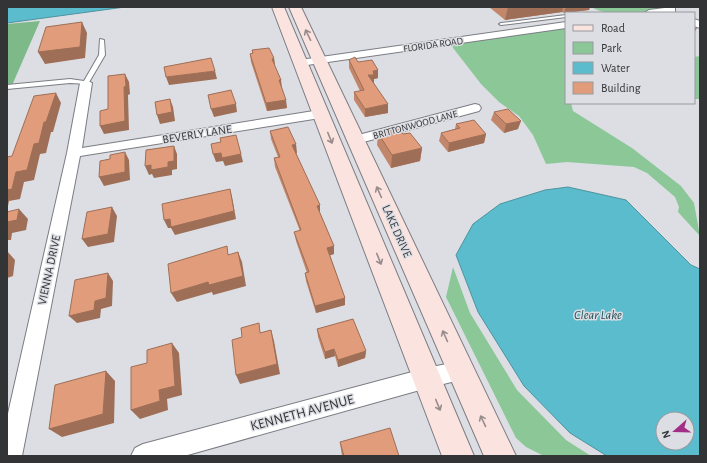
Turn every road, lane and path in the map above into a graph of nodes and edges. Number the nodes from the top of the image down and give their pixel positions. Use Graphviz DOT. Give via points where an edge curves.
graph roads {
  1 [pos="278,7"];
  2 [pos="295,7"];
  3 [pos="673,10"];
  4 [pos="657,12"];
  5 [pos="565,16"];
  6 [pos="501,24"];
  7 [pos="565,25"];
  8 [pos="102,40"];
  9 [pos="311,62"];
  10 [pos="86,83"];
  11 [pos="7,87"];
  12 [pos="475,108"];
  13 [pos="320,114"];
  14 [pos="356,140"];
  15 [pos="74,153"];
  16 [pos="461,371"];
  17 [pos="426,378"];
  18 [pos="10,456"];
  19 [pos="143,456"];
  20 [pos="458,456"];
  21 [pos="500,456"];
  1 -- 9 [label="main road, LAKE DRIVE"];
  9 -- 2 [label="main road, LAKE DRIVE, one-way"];
  3 -- 4 [label="street"];
  5 -- 6 [label="lane"];
  7 -- 9 [label="street, FLORIDA ROAD"];
  8 -- 10 [label="lane" via="102,55"];
  9 -- 13 [label="main road, LAKE DRIVE"];
  9 -- 14 [label="main road, LAKE DRIVE"];
  10 -- 11 [label="lane" via="70,81"];
  10 -- 15 [label="street, VIENNA DRIVE"];
  12 -- 14 [label="street, BRITTONWOOD LANE"];
  13 -- 15 [label="street, BEVERLY LANE"];
  13 -- 17 [label="main road, LAKE DRIVE, one-way"];
  16 -- 14 [label="main road, LAKE DRIVE, one-way"];
  15 -- 18 [label="street, VIENNA DRIVE"];
  16 -- 17 [label="street, KENNETH AVENUE"];
  21 -- 16 [label="main road, LAKE DRIVE, one-way"];
  17 -- 19 [label="street, KENNETH AVENUE"];
  17 -- 20 [label="main road, LAKE DRIVE, one-way"];
}
